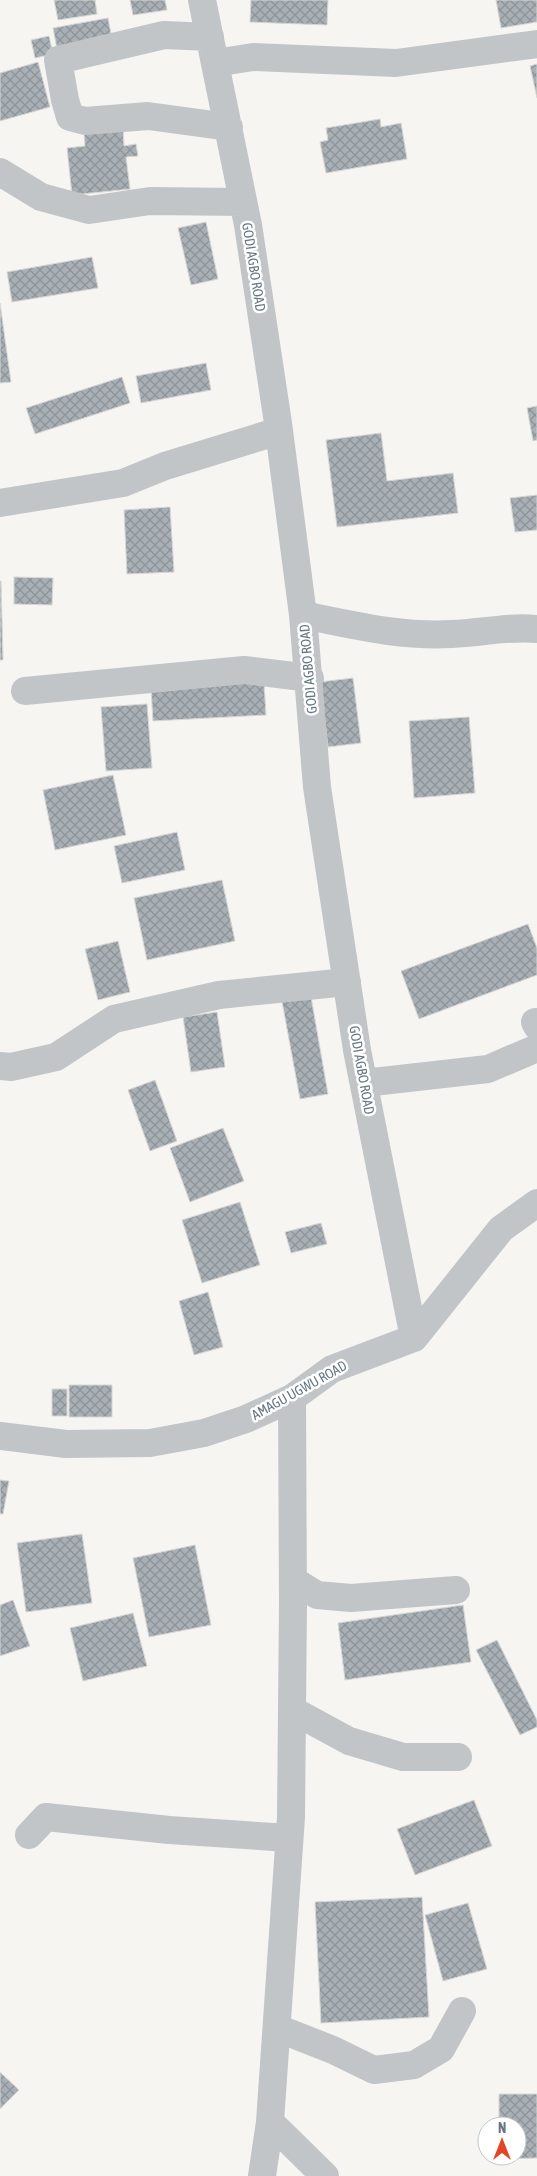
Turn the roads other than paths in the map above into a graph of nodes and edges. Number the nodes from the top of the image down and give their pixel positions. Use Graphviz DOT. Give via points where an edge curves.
graph roads {
  1 [pos="202,0"];
  2 [pos="537,44"];
  3 [pos="212,50"];
  4 [pos="229,127"];
  5 [pos="0,172"];
  6 [pos="243,202"];
  7 [pos="279,432"];
  8 [pos="0,503"];
  9 [pos="304,615"];
  10 [pos="537,629"];
  11 [pos="310,678"];
  12 [pos="25,691"];
  13 [pos="347,982"];
  14 [pos="536,1032"];
  15 [pos="0,1066"];
  16 [pos="364,1083"];
  17 [pos="537,1203"];
  18 [pos="414,1338"];
  19 [pos="292,1398"];
  20 [pos="0,1436"];
  21 [pos="293,1580"];
  22 [pos="456,1590"];
  23 [pos="292,1710"];
  24 [pos="458,1757"];
  25 [pos="28,1835"];
  26 [pos="289,1838"];
  27 [pos="462,2011"];
  28 [pos="277,2028"];
  29 [pos="270,2122"];
  30 [pos="262,2176"];
  31 [pos="325,2176"];
  1 -- 3 [label="street, GODI AGBO ROAD"];
  2 -- 3 [label="street" via="396,63 253,57"];
  3 -- 4 [label="street, GODI AGBO ROAD"];
  3 -- 4 [label="street" via="164,35 58,60 64,100 70,117 86,121 148,116"];
  4 -- 6 [label="street, GODI AGBO ROAD"];
  5 -- 6 [label="street" via="41,198 89,210 150,201"];
  6 -- 7 [label="street, GODI AGBO ROAD"];
  7 -- 8 [label="street" via="165,466 123,483"];
  7 -- 9 [label="street, GODI AGBO ROAD"];
  9 -- 10 [label="street" via="398,633 453,634 505,628"];
  9 -- 11 [label="street, GODI AGBO ROAD"];
  11 -- 12 [label="street" via="244,670"];
  11 -- 13 [label="street, GODI AGBO ROAD" via="318,787"];
  13 -- 15 [label="street" via="219,995 114,1019 56,1057 11,1067"];
  13 -- 16 [label="street, GODI AGBO ROAD"];
  14 -- 16 [label="street" via="488,1069"];
  16 -- 18 [label="street, GODI AGBO ROAD"];
  17 -- 18 [label="street" via="501,1229"];
  18 -- 19 [label="street, AMAGU UGWU ROAD" via="332,1369"];
  19 -- 20 [label="street, AMAGU UGWU ROAD" via="221,1427 150,1443 66,1444"];
  19 -- 21 [label="street"];
  21 -- 22 [label="street" via="318,1595 351,1598"];
  21 -- 23 [label="street"];
  23 -- 24 [label="street" via="349,1741 385,1752 403,1757"];
  23 -- 26 [label="street"];
  25 -- 26 [label="street" via="46,1817"];
  26 -- 28 [label="street"];
  27 -- 28 [label="street" via="441,2049 414,2065 374,2070"];
  28 -- 29 [label="street"];
  29 -- 30 [label="street"];
  29 -- 31 [label="street"];
}
